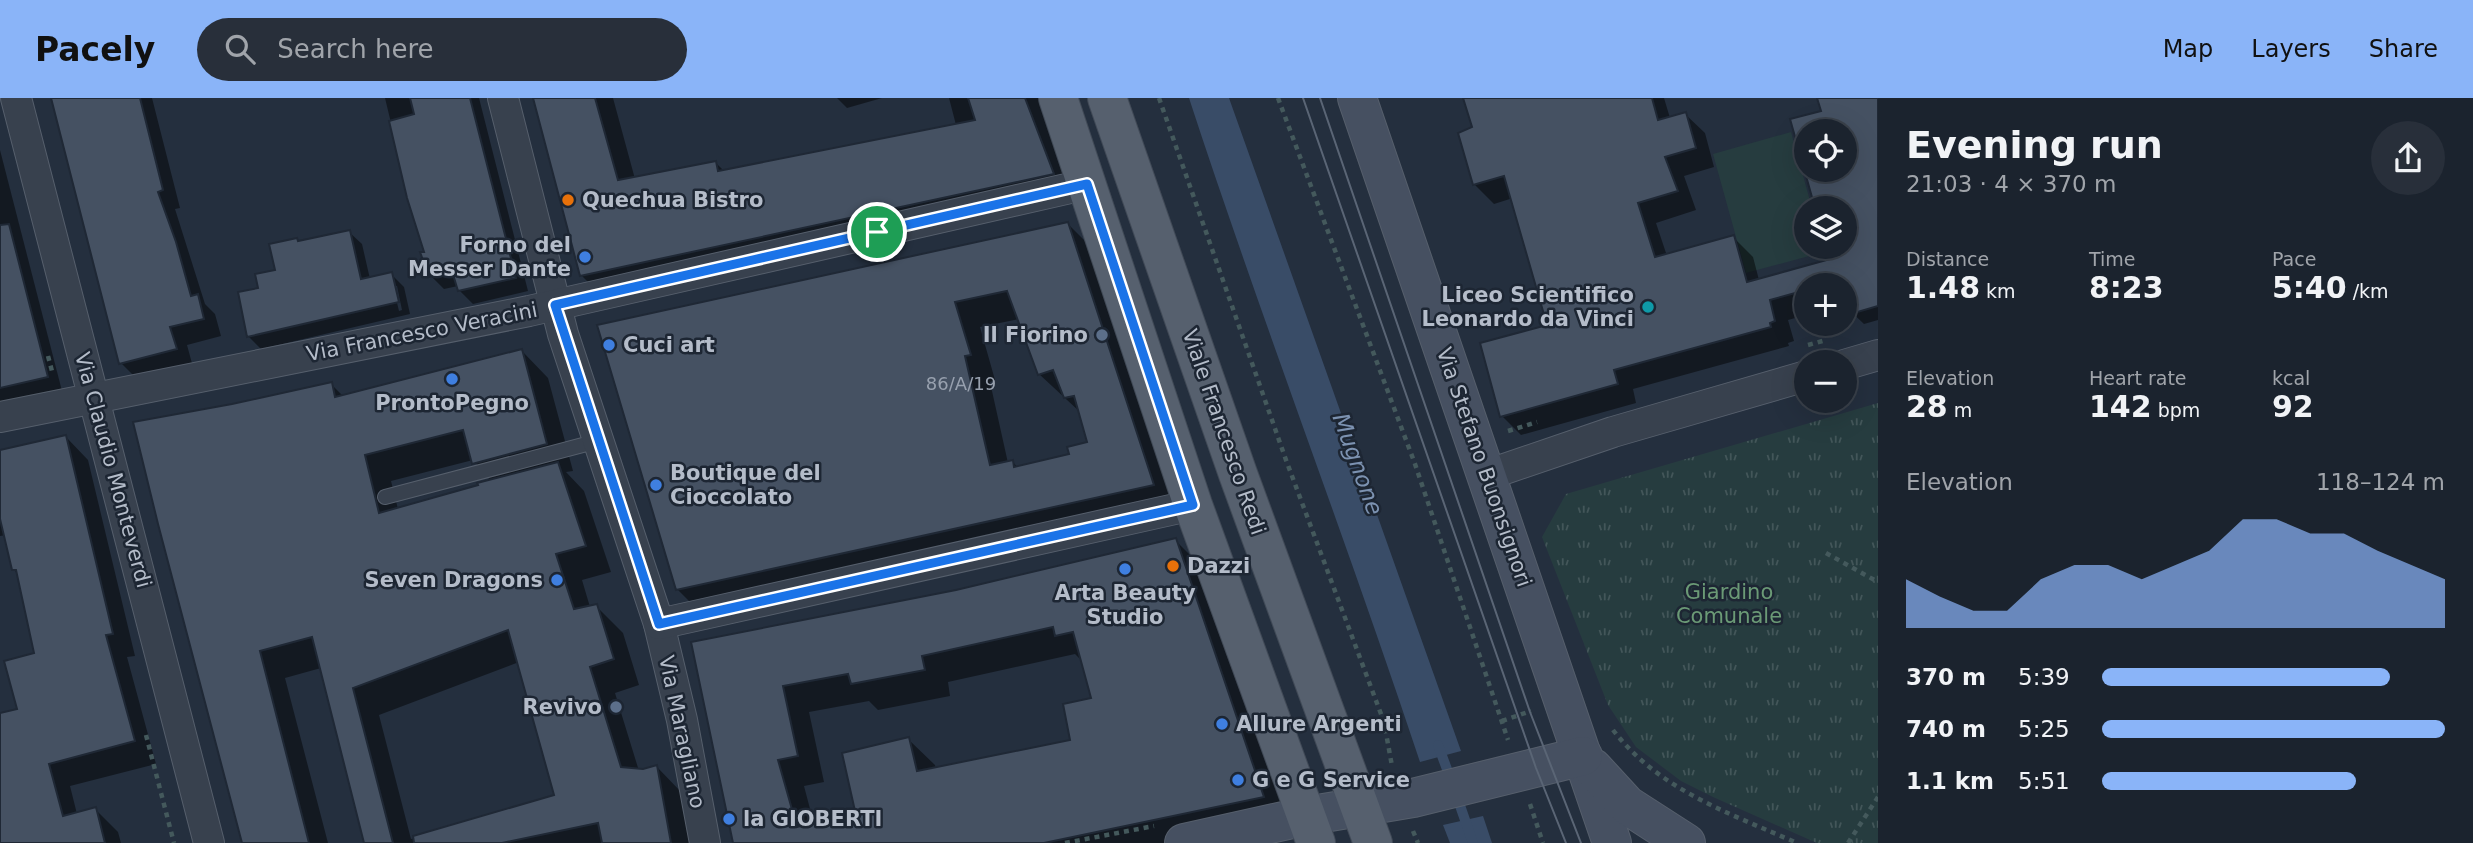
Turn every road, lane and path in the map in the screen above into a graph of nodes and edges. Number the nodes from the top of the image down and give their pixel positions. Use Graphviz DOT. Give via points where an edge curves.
graph roads {
  1 [pos="16,98"];
  2 [pos="503,98"];
  3 [pos="1058,98"];
  4 [pos="1107,98"];
  5 [pos="1159,98"];
  6 [pos="1278,98"];
  7 [pos="1357,98"];
  8 [pos="1087,184"];
  9 [pos="555,305"];
  10 [pos="1878,355"];
  11 [pos="1857,361"];
  12 [pos="1794,379"];
  13 [pos="94,398"];
  14 [pos="0,417"];
  15 [pos="598,440"];
  16 [pos="1488,475"];
  17 [pos="385,497"];
  18 [pos="1193,505"];
  19 [pos="1826,553"];
  20 [pos="1878,582"];
  21 [pos="659,624"];
  22 [pos="1607,721"];
  23 [pos="1510,744"];
  24 [pos="1583,756"];
  25 [pos="1878,797"];
  26 [pos="1408,798"];
  27 [pos="1529,801"];
  28 [pos="1359,807"];
  29 [pos="1311,830"];
  30 [pos="209,843"];
  31 [pos="705,843"];
  32 [pos="1184,843"];
  33 [pos="1373,843"];
  34 [pos="1418,843"];
  35 [pos="1543,843"];
  36 [pos="1612,843"];
  37 [pos="1686,843"];
  38 [pos="1797,843"];
  39 [pos="1848,843"];
  1 -- 13 [label="street, Via Claudio Monteverdi"];
  2 -- 9 [label="street, Via Maragliano"];
  3 -- 8 [label="main road"];
  4 -- 28 [label="main road, Viale Francesco Redi"];
  5 -- 26 [label="path" via="1384,722 1393,770"];
  6 -- 23 [label="path" via="1415,464"];
  7 -- 16 [label="street, Via Stefano Buonsignori"];
  8 -- 9 [label="street, Via Francesco Veracini"];
  8 -- 18 [label="main road"];
  9 -- 13 [label="street, Via Francesco Veracini"];
  9 -- 15 [label="street, Via Maragliano"];
  10 -- 11 [label="street"];
  12 -- 16 [label="street" via="1613,432"];
  13 -- 14 [label="street, Via Francesco Veracini"];
  13 -- 30 [label="street, Via Claudio Monteverdi"];
  15 -- 17 [label="lane"];
  15 -- 21 [label="street, Via Maragliano"];
  16 -- 24 [label="street, Via Stefano Buonsignori"];
  18 -- 21 [label="street"];
  18 -- 29 [label="main road"];
  19 -- 20 [label="path"];
  21 -- 31 [label="street, Via Maragliano"];
  22 -- 38 [label="path" via="1629,751 1677,788"];
  24 -- 26 [label="street"];
  24 -- 36 [label="street, Via Stefano Buonsignori"];
  24 -- 37 [label="street, Via Stefano Buonsignori" via="1627,805"];
  25 -- 39 [label="path"];
  26 -- 28 [label="street"];
  26 -- 34 [label="path"];
  27 -- 35 [label="path"];
  28 -- 29 [label="street"];
  28 -- 33 [label="main road, Viale Francesco Redi"];
  29 -- 32 [label="street"];
}
